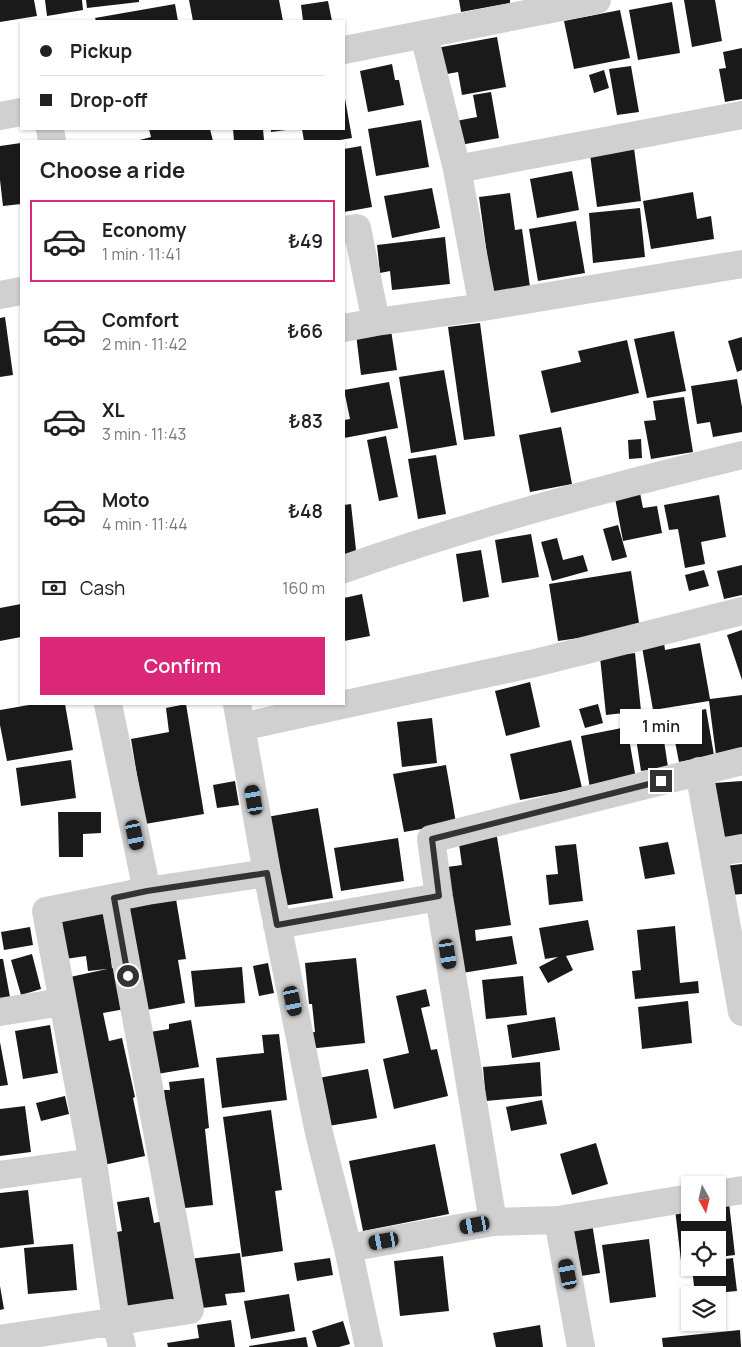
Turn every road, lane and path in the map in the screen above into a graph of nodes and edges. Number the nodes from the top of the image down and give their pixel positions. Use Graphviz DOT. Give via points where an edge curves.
graph roads {
  1 [pos="597,0"];
  2 [pos="424,35"];
  3 [pos="345,50"];
  4 [pos="20,112"];
  5 [pos="742,115"];
  6 [pos="0,116"];
  7 [pos="457,169"];
  8 [pos="345,230"];
  9 [pos="742,264"];
  10 [pos="20,291"];
  11 [pos="0,295"];
  12 [pos="484,307"];
  13 [pos="376,322"];
  14 [pos="345,328"];
  15 [pos="742,455"];
  16 [pos="345,569"];
  17 [pos="742,611"];
  18 [pos="345,697"];
  19 [pos="108,705"];
  20 [pos="300,705"];
  21 [pos="239,716"];
  22 [pos="742,761"];
  23 [pos="699,771"];
  24 [pos="742,848"];
  25 [pos="714,853"];
  26 [pos="267,873"];
  27 [pos="147,891"];
  28 [pos="439,896"];
  29 [pos="114,898"];
  30 [pos="277,925"];
  31 [pos="739,983"];
  32 [pos="62,1002"];
  33 [pos="0,1012"];
  34 [pos="742,1012"];
  35 [pos="93,1162"];
  36 [pos="0,1174"];
  37 [pos="742,1190"];
  38 [pos="726,1193"];
  39 [pos="681,1200"];
  40 [pos="558,1220"];
  41 [pos="493,1222"];
  42 [pos="348,1248"];
  43 [pos="119,1334"];
  44 [pos="0,1339"];
  45 [pos="369,1347"];
  46 [pos="581,1347"];
  1 -- 2 [label="street"];
  2 -- 3 [label="street"];
  2 -- 7 [label="street"];
  4 -- 6 [label="street"];
  5 -- 7 [label="street"];
  7 -- 12 [label="street"];
  8 -- 13 [label="street" via="357,228"];
  9 -- 12 [label="street"];
  10 -- 11 [label="street"];
  12 -- 13 [label="street"];
  13 -- 14 [label="street"];
  15 -- 16 [label="street" via="635,480 415,544"];
  17 -- 18 [label="street" via="535,663"];
  19 -- 27 [label="street"];
  20 -- 21 [label="street"];
  21 -- 26 [label="street"];
  22 -- 23 [label="street"];
  23 -- 25 [label="street"];
  23 -- 28 [label="street" via="432,839"];
  24 -- 25 [label="street"];
  25 -- 31 [label="street"];
  26 -- 27 [label="street"];
  26 -- 30 [label="street"];
  27 -- 29 [label="street"];
  28 -- 30 [label="street"];
  28 -- 41 [label="street"];
  29 -- 32 [label="street" via="46,911"];
  29 -- 43 [label="street" via="190,1310"];
  30 -- 42 [label="street" via="319,1133"];
  31 -- 34 [label="street"];
  32 -- 33 [label="street"];
  32 -- 35 [label="street"];
  35 -- 36 [label="street"];
  35 -- 43 [label="street"];
  37 -- 38 [label="street"];
  39 -- 40 [label="street"];
  40 -- 41 [label="street"];
  40 -- 46 [label="street"];
  41 -- 42 [label="street"];
  42 -- 45 [label="street"];
  43 -- 44 [label="street"];
}
